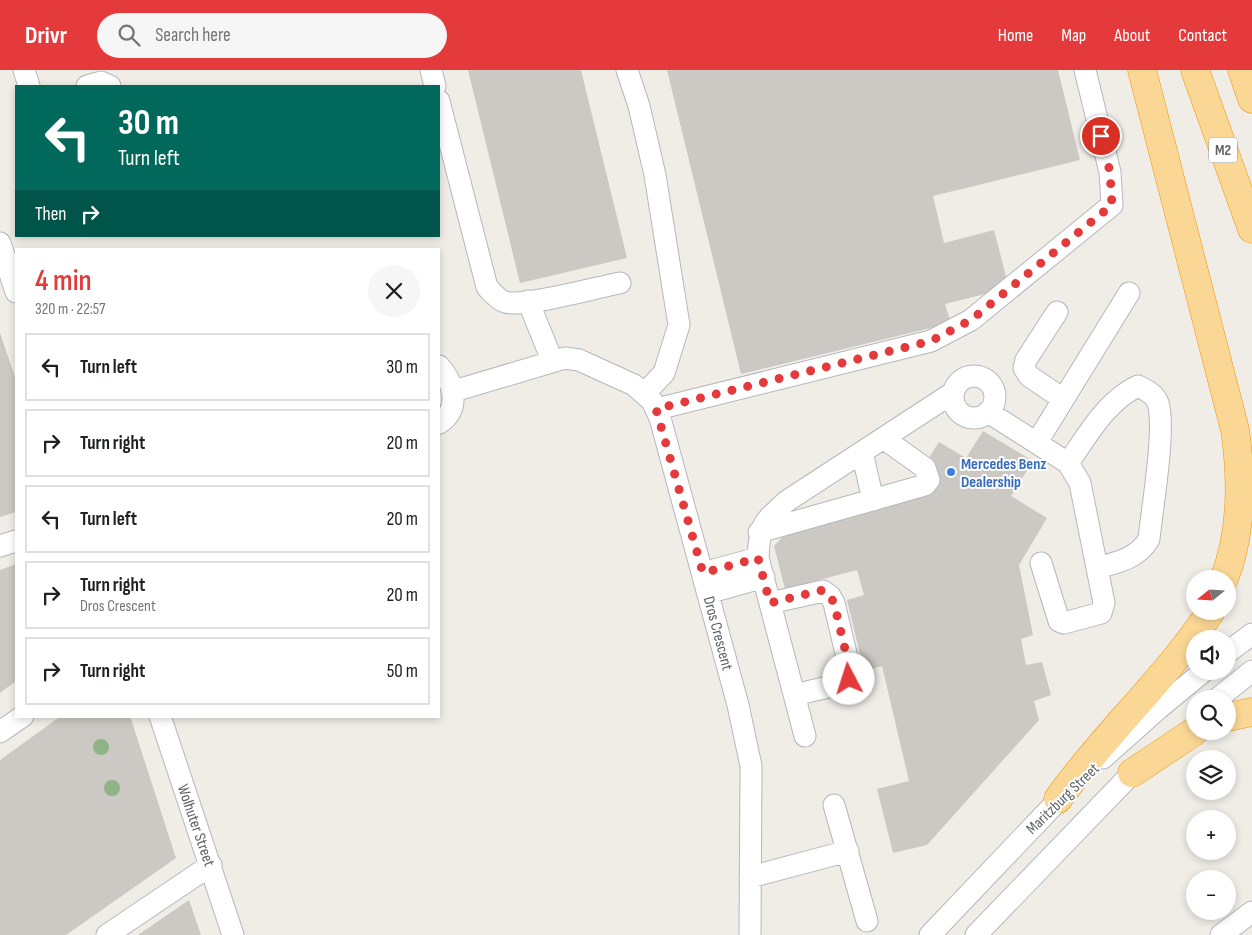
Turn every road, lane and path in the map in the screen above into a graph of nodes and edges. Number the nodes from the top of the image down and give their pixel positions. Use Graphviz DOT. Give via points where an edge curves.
graph roads {
  1 [pos="24,70"];
  2 [pos="431,70"];
  3 [pos="627,70"];
  4 [pos="1084,70"];
  5 [pos="1142,70"];
  6 [pos="1195,70"];
  7 [pos="1242,70"];
  8 [pos="29,85"];
  9 [pos="90,85"];
  10 [pos="108,85"];
  11 [pos="435,85"];
  12 [pos="1252,99"];
  13 [pos="440,105"];
  14 [pos="1252,229"];
  15 [pos="0,243"];
  16 [pos="620,283"];
  17 [pos="10,288"];
  18 [pos="1130,293"];
  19 [pos="528,302"];
  20 [pos="1057,312"];
  21 [pos="552,360"];
  22 [pos="440,367"];
  23 [pos="454,391"];
  24 [pos="954,392"];
  25 [pos="1064,400"];
  26 [pos="651,401"];
  27 [pos="988,412"];
  28 [pos="440,422"];
  29 [pos="883,438"];
  30 [pos="1037,442"];
  31 [pos="862,452"];
  32 [pos="1068,463"];
  33 [pos="873,500"];
  34 [pos="759,532"];
  35 [pos="15,541"];
  36 [pos="0,546"];
  37 [pos="1041,563"];
  38 [pos="761,568"];
  39 [pos="1097,568"];
  40 [pos="1226,570"];
  41 [pos="703,573"];
  42 [pos="708,593"];
  43 [pos="770,603"];
  44 [pos="1205,620"];
  45 [pos="1252,634"];
  46 [pos="1236,646"];
  47 [pos="1252,671"];
  48 [pos="1193,680"];
  49 [pos="1228,690"];
  50 [pos="794,695"];
  51 [pos="1252,712"];
  52 [pos="1236,715"];
  53 [pos="20,718"];
  54 [pos="161,718"];
  55 [pos="1186,725"];
  56 [pos="0,732"];
  57 [pos="805,736"];
  58 [pos="1186,737"];
  59 [pos="1132,773"];
  60 [pos="1058,799"];
  61 [pos="834,805"];
  62 [pos="848,851"];
  63 [pos="211,865"];
  64 [pos="750,877"];
  65 [pos="1252,912"];
  66 [pos="867,921"];
  67 [pos="107,935"];
  68 [pos="233,935"];
  69 [pos="750,935"];
  70 [pos="930,935"];
  71 [pos="976,935"];
  72 [pos="1220,935"];
  1 -- 8 [label="street"];
  2 -- 11 [label="street"];
  3 -- 26 [label="street" via="655,175 679,325 664,373"];
  4 -- 26 [label="street" via="1110,172 1112,205 971,320 931,341"];
  5 -- 40 [label="highway" via="1235,430 1240,462 1240,500"];
  6 -- 14 [label="highway, M2"];
  7 -- 12 [label="highway"];
  9 -- 10 [label="street" via="101,82"];
  13 -- 19 [label="street" via="487,287 505,302"];
  15 -- 17 [label="street"];
  16 -- 19 [label="street"];
  18 -- 25 [label="street"];
  19 -- 21 [label="street"];
  20 -- 25 [label="street" via="1024,368 1029,376"];
  21 -- 23 [label="street"];
  21 -- 26 [label="street" via="579,360"];
  22 -- 23 [label="street" via="449,376"];
  23 -- 28 [label="street" via="452,407"];
  24 -- 27 [label="street" via="955,404 963,414 972,418"];
  24 -- 27 [label="street" via="963,379 971,376 988,380 995,396"];
  24 -- 29 [label="street"];
  25 -- 30 [label="street"];
  26 -- 41 [label="street, Dros Crescent"];
  27 -- 30 [label="street"];
  29 -- 31 [label="street"];
  29 -- 33 [label="street" via="919,464 929,474 929,480 925,486"];
  30 -- 32 [label="street"];
  31 -- 33 [label="street"];
  31 -- 34 [label="street" via="787,501 767,519"];
  32 -- 39 [label="street" via="1080,483"];
  32 -- 39 [label="street" via="1109,407 1124,393 1138,386 1149,391 1158,402 1160,426 1149,539 1142,551"];
  33 -- 34 [label="street"];
  34 -- 38 [label="street"];
  35 -- 36 [label="street"];
  37 -- 39 [label="street" via="1057,618 1064,623 1101,613 1104,603"];
  38 -- 41 [label="street"];
  38 -- 42 [label="street"];
  38 -- 43 [label="street"];
  41 -- 42 [label="street, Dros Crescent"];
  42 -- 64 [label="street, Dros Crescent" via="751,766"];
  43 -- 50 [label="street"];
  43 -- 50 [label="street" via="823,590 834,603 850,670 849,679 841,684"];
  44 -- 60 [label="highway" via="1190,643 1096,749"];
  45 -- 46 [label="street"];
  47 -- 49 [label="street"];
  48 -- 60 [label="street, Maritzburg Street"];
  50 -- 57 [label="street"];
  51 -- 52 [label="highway"];
  53 -- 56 [label="street"];
  54 -- 63 [label="street, Wolhuter Street"];
  55 -- 59 [label="street, Maritzburg Street"];
  58 -- 59 [label="highway"];
  59 -- 71 [label="street, Maritzburg Street"];
  60 -- 70 [label="street, Maritzburg Street"];
  61 -- 62 [label="street"];
  62 -- 64 [label="street"];
  62 -- 66 [label="street"];
  63 -- 67 [label="street"];
  63 -- 68 [label="street, Wolhuter Street"];
  64 -- 69 [label="street, Dros Crescent"];
  65 -- 72 [label="street"];
}
